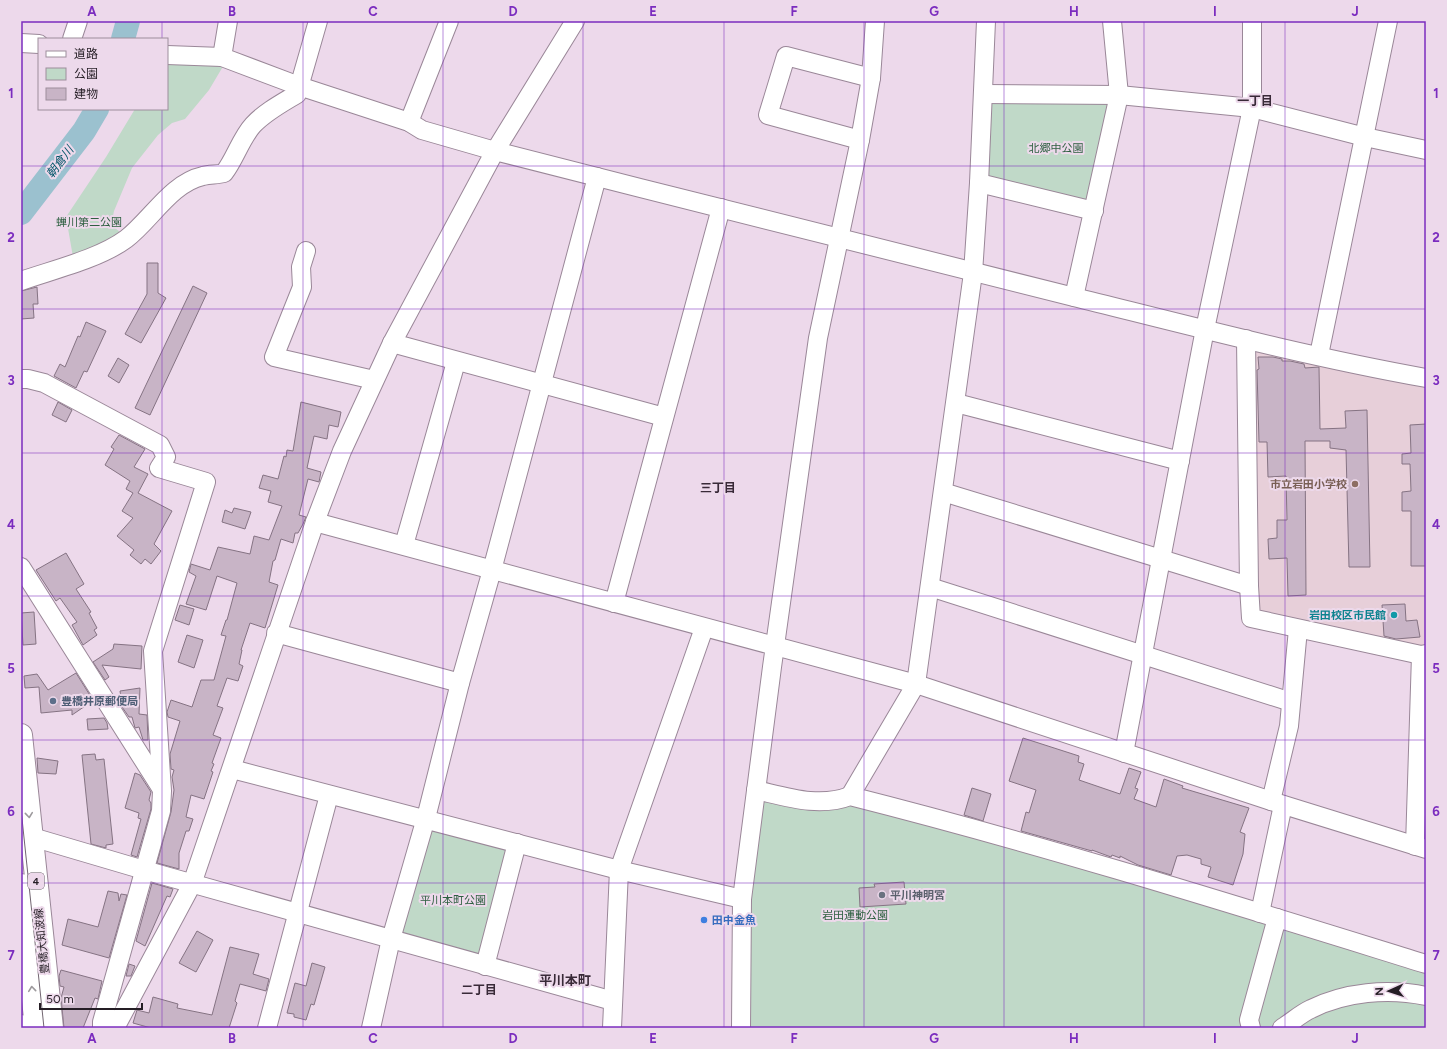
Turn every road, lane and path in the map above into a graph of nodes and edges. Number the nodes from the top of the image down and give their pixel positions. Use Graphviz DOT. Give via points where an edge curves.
graph roads {
  1 [pos="78,21"];
  2 [pos="228,21"];
  3 [pos="318,21"];
  4 [pos="449,21"];
  5 [pos="575,21"];
  6 [pos="875,21"];
  7 [pos="986,21"];
  8 [pos="1112,21"];
  9 [pos="1252,21"];
  10 [pos="1388,21"];
  11 [pos="72,38"];
  12 [pos="21,43"];
  13 [pos="38,44"];
  14 [pos="168,56"];
  15 [pos="222,57"];
  16 [pos="871,78"];
  17 [pos="298,86"];
  18 [pos="983,94"];
  19 [pos="1119,95"];
  20 [pos="1252,108"];
  21 [pos="409,122"];
  22 [pos="1365,137"];
  23 [pos="860,140"];
  24 [pos="1426,150"];
  25 [pos="495,151"];
  26 [pos="597,177"];
  27 [pos="979,183"];
  28 [pos="721,208"];
  29 [pos="1094,211"];
  30 [pos="840,238"];
  31 [pos="306,251"];
  32 [pos="973,273"];
  33 [pos="21,282"];
  34 [pos="1074,297"];
  35 [pos="1205,330"];
  36 [pos="1246,339"];
  37 [pos="392,343"];
  38 [pos="1319,355"];
  39 [pos="456,362"];
  40 [pos="1426,378"];
  41 [pos="21,379"];
  42 [pos="374,380"];
  43 [pos="541,385"];
  44 [pos="956,403"];
  45 [pos="664,417"];
  46 [pos="1180,461"];
  47 [pos="943,492"];
  48 [pos="315,522"];
  49 [pos="404,545"];
  50 [pos="1160,560"];
  51 [pos="21,567"];
  52 [pos="492,570"];
  53 [pos="1249,586"];
  54 [pos="930,588"];
  55 [pos="614,603"];
  56 [pos="704,628"];
  57 [pos="1298,629"];
  58 [pos="276,633"];
  59 [pos="775,646"];
  60 [pos="1423,655"];
  61 [pos="1143,656"];
  62 [pos="460,683"];
  63 [pos="916,684"];
  64 [pos="1291,702"];
  65 [pos="21,735"];
  66 [pos="1124,753"];
  67 [pos="232,769"];
  68 [pos="162,790"];
  69 [pos="756,790"];
  70 [pos="329,795"];
  71 [pos="850,796"];
  72 [pos="1277,803"];
  73 [pos="426,818"];
  74 [pos="32,837"];
  75 [pos="517,843"];
  76 [pos="1420,848"];
  77 [pos="144,870"];
  78 [pos="619,870"];
  79 [pos="192,884"];
  80 [pos="21,885"];
  81 [pos="742,900"];
  82 [pos="1260,913"];
  83 [pos="299,914"];
  84 [pos="1277,918"];
  85 [pos="391,939"];
  86 [pos="1426,964"];
  87 [pos="485,966"];
  88 [pos="1426,996"];
  89 [pos="613,1001"];
  90 [pos="37,1027"];
  91 [pos="102,1028"];
  92 [pos="115,1028"];
  93 [pos="267,1028"];
  94 [pos="371,1028"];
  95 [pos="612,1028"];
  96 [pos="741,1028"];
  97 [pos="1251,1028"];
  98 [pos="1282,1028"];
  1 -- 11 [label="street"];
  2 -- 15 [label="street"];
  3 -- 17 [label="street"];
  4 -- 21 [label="street"];
  5 -- 25 [label="street"];
  6 -- 16 [label="street"];
  7 -- 18 [label="street"];
  8 -- 19 [label="street"];
  9 -- 20 [label="street"];
  10 -- 22 [label="street"];
  12 -- 13 [label="street"];
  14 -- 15 [label="street"];
  15 -- 17 [label="street"];
  16 -- 23 [label="street"];
  16 -- 23 [label="street" via="786,56 768,114"];
  17 -- 21 [label="street"];
  17 -- 33 [label="street" via="297,94 253,125 224,174 202,176 175,190 125,239 99,253"];
  18 -- 19 [label="street"];
  18 -- 27 [label="street"];
  19 -- 20 [label="street"];
  19 -- 29 [label="street"];
  20 -- 22 [label="street"];
  20 -- 35 [label="street"];
  21 -- 25 [label="street" via="422,130"];
  22 -- 24 [label="street"];
  22 -- 38 [label="street"];
  23 -- 30 [label="street"];
  25 -- 26 [label="street"];
  25 -- 37 [label="street"];
  26 -- 28 [label="street"];
  26 -- 43 [label="street"];
  27 -- 29 [label="street"];
  27 -- 32 [label="street"];
  28 -- 30 [label="street"];
  28 -- 45 [label="street"];
  29 -- 34 [label="street"];
  30 -- 32 [label="street"];
  30 -- 59 [label="street" via="818,338"];
  31 -- 42 [label="street" via="301,267 302,287 274,357"];
  32 -- 34 [label="street"];
  32 -- 44 [label="street"];
  34 -- 35 [label="street"];
  35 -- 36 [label="street"];
  35 -- 46 [label="street"];
  36 -- 38 [label="street"];
  36 -- 53 [label="street"];
  37 -- 39 [label="street"];
  37 -- 42 [label="street"];
  38 -- 40 [label="street"];
  39 -- 43 [label="street"];
  39 -- 49 [label="street"];
  41 -- 68 [label="street" via="44,383 160,445 166,457 159,468 206,482 153,651"];
  42 -- 48 [label="street" via="342,451"];
  43 -- 45 [label="street"];
  43 -- 52 [label="street"];
  44 -- 46 [label="street"];
  44 -- 47 [label="street"];
  45 -- 55 [label="street"];
  46 -- 50 [label="street"];
  47 -- 50 [label="street"];
  47 -- 54 [label="street"];
  48 -- 49 [label="street"];
  48 -- 58 [label="street"];
  49 -- 52 [label="street"];
  50 -- 53 [label="street"];
  50 -- 61 [label="street"];
  51 -- 68 [label="street"];
  52 -- 55 [label="street"];
  52 -- 62 [label="street"];
  53 -- 57 [label="street" via="1251,618"];
  54 -- 61 [label="street"];
  54 -- 63 [label="street"];
  55 -- 56 [label="street"];
  56 -- 59 [label="street"];
  56 -- 78 [label="street"];
  57 -- 60 [label="street"];
  57 -- 64 [label="street"];
  58 -- 62 [label="street"];
  58 -- 67 [label="street"];
  59 -- 63 [label="street"];
  59 -- 69 [label="street"];
  60 -- 76 [label="street"];
  61 -- 64 [label="street"];
  61 -- 66 [label="street"];
  62 -- 73 [label="street"];
  63 -- 66 [label="street"];
  63 -- 71 [label="street"];
  64 -- 72 [label="street"];
  65 -- 74 [label="main road, 豊橋大知波線 / 4, one-way"];
  66 -- 72 [label="street"];
  67 -- 70 [label="street"];
  67 -- 79 [label="street"];
  68 -- 77 [label="street" via="161,811"];
  69 -- 71 [label="street" via="808,802 841,800"];
  69 -- 81 [label="street"];
  70 -- 73 [label="street"];
  70 -- 83 [label="street"];
  71 -- 82 [label="street" via="947,821"];
  72 -- 76 [label="street"];
  72 -- 82 [label="street"];
  73 -- 75 [label="street"];
  73 -- 85 [label="street"];
  74 -- 77 [label="street"];
  74 -- 90 [label="main road, 豊橋大知波線 / 4"];
  75 -- 78 [label="street"];
  75 -- 87 [label="street"];
  77 -- 79 [label="street"];
  77 -- 91 [label="street"];
  78 -- 81 [label="street"];
  78 -- 89 [label="street"];
  79 -- 83 [label="street"];
  79 -- 92 [label="street"];
  90 -- 80 [label="main road, 豊橋大知波線 / 4, one-way"];
  81 -- 96 [label="street"];
  82 -- 84 [label="street"];
  83 -- 85 [label="street"];
  83 -- 93 [label="street"];
  84 -- 86 [label="street"];
  84 -- 97 [label="street" via="1249,1020"];
  85 -- 87 [label="street"];
  85 -- 94 [label="street"];
  87 -- 89 [label="street"];
  88 -- 98 [label="street" via="1414,993 1376,992 1342,998 1311,1009"];
  89 -- 95 [label="street"];
}
